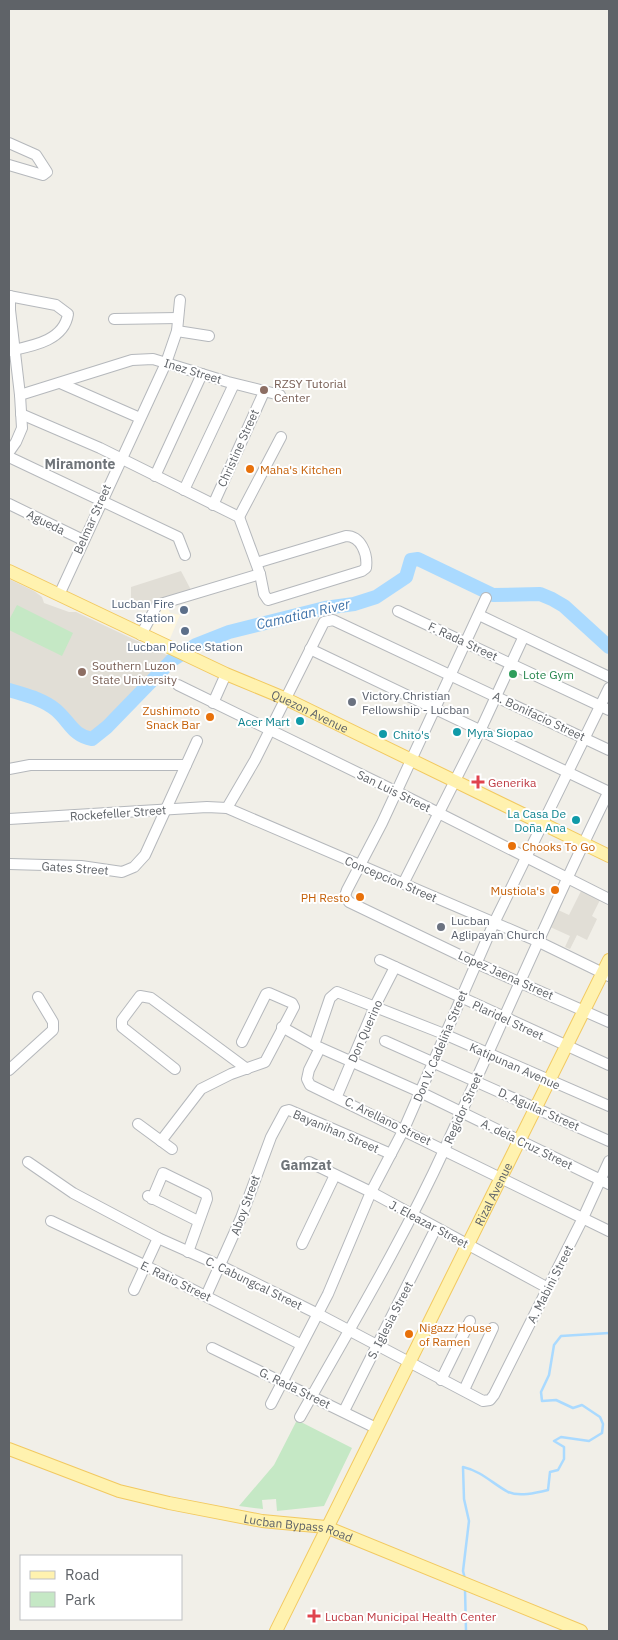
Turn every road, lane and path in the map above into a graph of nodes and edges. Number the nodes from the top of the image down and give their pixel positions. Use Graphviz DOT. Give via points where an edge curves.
graph roads {
  1 [pos="9,145"];
  2 [pos="9,165"];
  3 [pos="10,296"];
  4 [pos="180,300"];
  5 [pos="178,318"];
  6 [pos="114,319"];
  7 [pos="177,330"];
  8 [pos="209,336"];
  9 [pos="12,350"];
  10 [pos="166,363"];
  11 [pos="202,374"];
  12 [pos="60,382"];
  13 [pos="234,384"];
  14 [pos="264,392"];
  15 [pos="20,395"];
  16 [pos="280,395"];
  17 [pos="21,414"];
  18 [pos="140,418"];
  19 [pos="281,437"];
  20 [pos="9,452"];
  21 [pos="9,457"];
  22 [pos="121,458"];
  23 [pos="155,476"];
  24 [pos="184,490"];
  25 [pos="100,501"];
  26 [pos="9,504"];
  27 [pos="213,505"];
  28 [pos="239,517"];
  29 [pos="83,540"];
  30 [pos="185,555"];
  31 [pos="258,568"];
  32 [pos="9,571"];
  33 [pos="59,595"];
  34 [pos="486,598"];
  35 [pos="398,611"];
  36 [pos="479,615"];
  37 [pos="141,635"];
  38 [pos="523,638"];
  39 [pos="467,643"];
  40 [pos="310,650"];
  41 [pos="512,665"];
  42 [pos="226,674"];
  43 [pos="452,675"];
  44 [pos="609,677"];
  45 [pos="178,685"];
  46 [pos="609,688"];
  47 [pos="496,697"];
  48 [pos="284,698"];
  49 [pos="213,703"];
  50 [pos="436,708"];
  51 [pos="605,708"];
  52 [pos="270,729"];
  53 [pos="480,731"];
  54 [pos="586,738"];
  55 [pos="197,741"];
  56 [pos="609,750"];
  57 [pos="412,761"];
  58 [pos="186,765"];
  59 [pos="9,769"];
  60 [pos="569,772"];
  61 [pos="455,783"];
  62 [pos="609,791"];
  63 [pos="396,792"];
  64 [pos="227,808"];
  65 [pos="167,810"];
  66 [pos="439,813"];
  67 [pos="9,819"];
  68 [pos="543,825"];
  69 [pos="583,844"];
  70 [pos="609,856"];
  71 [pos="527,858"];
  72 [pos="9,864"];
  73 [pos="360,865"];
  74 [pos="566,878"];
  75 [pos="403,884"];
  76 [pos="609,899"];
  77 [pos="494,923"];
  78 [pos="537,941"];
  79 [pos="380,960"];
  80 [pos="609,960"];
  81 [pos="476,963"];
  82 [pos="396,967"];
  83 [pos="606,974"];
  84 [pos="519,981"];
  85 [pos="38,997"];
  86 [pos="460,998"];
  87 [pos="375,1006"];
  88 [pos="584,1011"];
  89 [pos="503,1017"];
  90 [pos="609,1022"];
  91 [pos="282,1027"];
  92 [pos="444,1034"];
  93 [pos="385,1041"];
  94 [pos="242,1042"];
  95 [pos="317,1046"];
  96 [pos="566,1046"];
  97 [pos="488,1054"];
  98 [pos="352,1060"];
  99 [pos="434,1061"];
  100 [pos="11,1062"];
  101 [pos="609,1066"];
  102 [pos="175,1069"];
  103 [pos="247,1069"];
  104 [pos="475,1080"];
  105 [pos="550,1081"];
  106 [pos="420,1092"];
  107 [pos="337,1096"];
  108 [pos="609,1106"];
  109 [pos="536,1109"];
  110 [pos="462,1111"];
  111 [pos="282,1114"];
  112 [pos="138,1124"];
  113 [pos="404,1129"];
  114 [pos="162,1141"];
  115 [pos="520,1141"];
  116 [pos="609,1141"];
  117 [pos="172,1149"];
  118 [pos="445,1149"];
  119 [pos="391,1154"];
  120 [pos="609,1161"];
  121 [pos="28,1162"];
  122 [pos="309,1162"];
  123 [pos="335,1175"];
  124 [pos="502,1177"];
  125 [pos="605,1182"];
  126 [pos="371,1192"];
  127 [pos="412,1214"];
  128 [pos="583,1218"];
  129 [pos="51,1221"];
  130 [pos="198,1221"];
  131 [pos="436,1228"];
  132 [pos="609,1231"];
  133 [pos="158,1238"];
  134 [pos="302,1244"];
  135 [pos="468,1245"];
  136 [pos="188,1252"];
  137 [pos="146,1266"];
  138 [pos="220,1266"];
  139 [pos="548,1288"];
  140 [pos="134,1290"];
  141 [pos="206,1296"];
  142 [pos="318,1314"];
  143 [pos="470,1321"];
  144 [pos="493,1328"];
  145 [pos="349,1330"];
  146 [pos="300,1344"];
  147 [pos="378,1345"];
  148 [pos="212,1348"];
  149 [pos="410,1362"];
  150 [pos="441,1380"];
  151 [pos="282,1381"];
  152 [pos="464,1390"];
  153 [pos="312,1396"];
  154 [pos="483,1400"];
  155 [pos="271,1404"];
  156 [pos="344,1411"];
  157 [pos="300,1417"];
  158 [pos="376,1428"];
  159 [pos="9,1449"];
  160 [pos="326,1527"];
  161 [pos="276,1631"];
  162 [pos="581,1631"];
  1 -- 2 [label="street" via="36,155 47,172 43,175"];
  3 -- 9 [label="street"];
  3 -- 9 [label="street" via="56,306 68,314 67,323 47,341"];
  4 -- 5 [label="street, Belmar Street"];
  5 -- 6 [label="street"];
  5 -- 7 [label="street, Belmar Street"];
  7 -- 8 [label="street"];
  7 -- 10 [label="street, Belmar Street"];
  9 -- 15 [label="street"];
  10 -- 11 [label="street, Inez Street"];
  10 -- 12 [label="street, Inez Street" via="153,358 132,360"];
  10 -- 18 [label="street, Belmar Street"];
  11 -- 13 [label="street, Inez Street"];
  11 -- 23 [label="street"];
  12 -- 15 [label="street, Inez Street"];
  12 -- 18 [label="street"];
  13 -- 14 [label="street, Inez Street"];
  13 -- 24 [label="street"];
  14 -- 16 [label="street, Inez Street"];
  14 -- 27 [label="street, Christine Street"];
  15 -- 17 [label="street"];
  17 -- 20 [label="street" via="22,428"];
  17 -- 22 [label="street"];
  18 -- 22 [label="street, Belmar Street"];
  19 -- 28 [label="street"];
  21 -- 25 [label="street"];
  22 -- 23 [label="street"];
  22 -- 25 [label="street, Belmar Street"];
  23 -- 24 [label="street"];
  24 -- 27 [label="street"];
  25 -- 29 [label="street, Belmar Street"];
  25 -- 30 [label="street" via="178,537"];
  26 -- 29 [label="street, Agueda"];
  27 -- 28 [label="street"];
  28 -- 31 [label="street"];
  29 -- 33 [label="street, Belmar Street"];
  31 -- 31 [label="street" via="346,536 359,539 367,561 362,571 268,600"];
  31 -- 37 [label="street" via="157,605"];
  32 -- 33 [label="main road, Quezon Avenue"];
  33 -- 37 [label="main road, Quezon Avenue"];
  34 -- 36 [label="street"];
  35 -- 39 [label="street, F. Rada Street"];
  36 -- 38 [label="street"];
  36 -- 39 [label="street"];
  37 -- 42 [label="main road, Quezon Avenue"];
  38 -- 41 [label="street"];
  38 -- 44 [label="street"];
  39 -- 41 [label="street, F. Rada Street"];
  39 -- 43 [label="street"];
  40 -- 43 [label="street, A. Bonifacio Street" via="324,622 333,620"];
  40 -- 48 [label="street"];
  40 -- 50 [label="street"];
  41 -- 47 [label="street"];
  41 -- 51 [label="street, F. Rada Street"];
  42 -- 48 [label="main road, Quezon Avenue"];
  42 -- 49 [label="street"];
  43 -- 47 [label="street, A. Bonifacio Street"];
  43 -- 50 [label="street"];
  45 -- 49 [label="street, San Luis Street"];
  46 -- 51 [label="street, Don V. Cadeliña Street"];
  47 -- 53 [label="street"];
  47 -- 54 [label="street, A. Bonifacio Street"];
  48 -- 52 [label="street"];
  48 -- 57 [label="main road, Quezon Avenue"];
  49 -- 52 [label="street, San Luis Street"];
  50 -- 53 [label="street"];
  50 -- 57 [label="street"];
  51 -- 54 [label="street, Don V. Cadeliña Street"];
  52 -- 63 [label="street, San Luis Street"];
  52 -- 64 [label="street"];
  53 -- 60 [label="street"];
  53 -- 61 [label="street"];
  54 -- 56 [label="street, A. Bonifacio Street"];
  54 -- 60 [label="street, Don V. Cadeliña Street"];
  55 -- 58 [label="street, Gates Street"];
  57 -- 61 [label="main road, Quezon Avenue"];
  57 -- 63 [label="street"];
  58 -- 59 [label="street" via="30,765"];
  58 -- 65 [label="street, Gates Street"];
  60 -- 62 [label="street"];
  60 -- 68 [label="street, Don V. Cadeliña Street"];
  61 -- 66 [label="street"];
  61 -- 68 [label="main road, Quezon Avenue"];
  62 -- 69 [label="street, Regidor Street"];
  63 -- 66 [label="street, San Luis Street"];
  63 -- 73 [label="street"];
  64 -- 65 [label="street, Rockefeller Street"];
  64 -- 73 [label="street, Concepcion Street"];
  65 -- 67 [label="street, Rockefeller Street"];
  65 -- 72 [label="street, Gates Street" via="145,855 134,867 122,872 81,866"];
  66 -- 71 [label="street, San Luis Street"];
  66 -- 75 [label="street"];
  68 -- 69 [label="main road, Quezon Avenue"];
  68 -- 71 [label="street, Don V. Cadeliña Street"];
  69 -- 70 [label="main road, Quezon Avenue"];
  69 -- 74 [label="street, Regidor Street"];
  71 -- 74 [label="street, San Luis Street"];
  71 -- 77 [label="street, Don V. Cadeliña Street"];
  73 -- 75 [label="street, Concepcion Street"];
  73 -- 81 [label="street, Lopez Jaena Street" via="347,890 349,902"];
  74 -- 76 [label="street, San Luis Street"];
  74 -- 78 [label="street, Regidor Street"];
  75 -- 77 [label="street, Concepcion Street"];
  77 -- 78 [label="street, Concepcion Street"];
  77 -- 81 [label="street, Don V. Cadeliña Street"];
  78 -- 83 [label="street, Concepcion Street"];
  78 -- 84 [label="street, Regidor Street"];
  79 -- 82 [label="street, Plaridel Street"];
  80 -- 83 [label="main road, Rizal Avenue"];
  81 -- 84 [label="street, Lopez Jaena Street"];
  81 -- 86 [label="street, Don V. Cadeliña Street"];
  82 -- 86 [label="street, Plaridel Street"];
  82 -- 87 [label="street, Don Querino"];
  83 -- 88 [label="main road, Rizal Avenue"];
  84 -- 88 [label="street, Lopez Jaena Street"];
  84 -- 89 [label="street, Regidor Street"];
  85 -- 100 [label="street" via="53,1022 53,1030"];
  86 -- 89 [label="street, Plaridel Street"];
  86 -- 92 [label="street, Don V. Cadeliña Street"];
  87 -- 92 [label="street, Katipunan Avenue"];
  87 -- 95 [label="street, Katipunan Avenue" via="337,992 330,998"];
  87 -- 98 [label="street, Don Querino"];
  88 -- 90 [label="street, Lopez Jaena Street"];
  88 -- 96 [label="main road, Rizal Avenue"];
  89 -- 96 [label="street, Plaridel Street"];
  89 -- 97 [label="street, Regidor Street"];
  91 -- 94 [label="street" via="294,1007 292,1003 266,994"];
  91 -- 95 [label="street, A. dela Cruz Street"];
  91 -- 103 [label="street" via="265,1062"];
  92 -- 97 [label="street, Katipunan Avenue"];
  92 -- 99 [label="street, Don V. Cadeliña Street"];
  93 -- 99 [label="street, D. Aguilar Street"];
  95 -- 98 [label="street, A. dela Cruz Street"];
  95 -- 107 [label="street, C. Arellano Street" via="307,1079 310,1085"];
  96 -- 101 [label="street, Plaridel Street"];
  96 -- 105 [label="main road, Rizal Avenue"];
  97 -- 104 [label="street, Regidor Street"];
  97 -- 105 [label="street, Katipunan Avenue"];
  98 -- 106 [label="street, A. dela Cruz Street"];
  98 -- 107 [label="street, Don Querino"];
  99 -- 104 [label="street, D. Aguilar Street"];
  99 -- 106 [label="street, Don V. Cadeliña Street"];
  102 -- 103 [label="street" via="122,1027 122,1020 140,996 151,998"];
  103 -- 114 [label="street" via="202,1088"];
  104 -- 109 [label="street, D. Aguilar Street"];
  104 -- 110 [label="street, Regidor Street"];
  105 -- 108 [label="street, Katipunan Avenue"];
  105 -- 109 [label="main road, Rizal Avenue"];
  106 -- 110 [label="street, A. dela Cruz Street"];
  106 -- 113 [label="street, Don V. Cadeliña Street"];
  107 -- 113 [label="street, C. Arellano Street"];
  109 -- 115 [label="main road, Rizal Avenue"];
  109 -- 116 [label="street, D. Aguilar Street"];
  110 -- 115 [label="street, A. dela Cruz Street"];
  110 -- 118 [label="street, Regidor Street"];
  111 -- 119 [label="street, Bayanihan Street" via="289,1110"];
  111 -- 138 [label="street, Aboy Street"];
  112 -- 114 [label="street"];
  113 -- 118 [label="street, C. Arellano Street"];
  113 -- 119 [label="street, Don V. Cadeliña Street"];
  114 -- 117 [label="street"];
  115 -- 124 [label="main road, Rizal Avenue"];
  115 -- 125 [label="street, A. dela Cruz Street"];
  118 -- 124 [label="street, C. Arellano Street"];
  118 -- 127 [label="street, Regidor Street"];
  119 -- 126 [label="street, Don V. Cadeliña Street"];
  120 -- 125 [label="street, A. Mabini Street"];
  121 -- 133 [label="street, C. Cabungcal Street" via="50,1180"];
  122 -- 123 [label="street, J. Eleazar Street"];
  123 -- 126 [label="street, J. Eleazar Street"];
  123 -- 134 [label="street"];
  124 -- 128 [label="street, C. Arellano Street"];
  124 -- 135 [label="main road, Rizal Avenue"];
  125 -- 128 [label="street, A. Mabini Street"];
  126 -- 127 [label="street, J. Eleazar Street"];
  126 -- 142 [label="street, Don V. Cadeliña Street"];
  127 -- 131 [label="street, J. Eleazar Street"];
  127 -- 145 [label="street, Regidor Street"];
  128 -- 132 [label="street, C. Arellano Street"];
  128 -- 139 [label="street, A. Mabini Street"];
  129 -- 137 [label="street, E. Ratio Street"];
  130 -- 130 [label="street" via="207,1200 206,1194 166,1173 161,1174 150,1197"];
  130 -- 136 [label="street"];
  131 -- 135 [label="street, J. Eleazar Street"];
  131 -- 147 [label="street, S. Iglesia Street"];
  133 -- 136 [label="street, C. Cabungcal Street"];
  133 -- 137 [label="street"];
  135 -- 139 [label="street, J. Eleazar Street"];
  135 -- 149 [label="main road, Rizal Avenue"];
  136 -- 138 [label="street, C. Cabungcal Street"];
  137 -- 140 [label="street"];
  137 -- 141 [label="street, E. Ratio Street"];
  138 -- 141 [label="street, Aboy Street"];
  138 -- 142 [label="street, C. Cabungcal Street"];
  139 -- 154 [label="street, A. Mabini Street" via="494,1395 490,1400"];
  141 -- 146 [label="street, E. Ratio Street"];
  142 -- 145 [label="street, C. Cabungcal Street"];
  142 -- 146 [label="street, Don V. Cadeliña Street"];
  143 -- 150 [label="street"];
  144 -- 152 [label="street"];
  145 -- 147 [label="street, C. Cabungcal Street"];
  145 -- 153 [label="street, Regidor Street"];
  146 -- 151 [label="street, Don V. Cadeliña Street"];
  147 -- 149 [label="street, C. Cabungcal Street"];
  147 -- 156 [label="street, S. Iglesia Street"];
  148 -- 151 [label="street, G. Rada Street"];
  149 -- 150 [label="street, C. Cabungcal Street"];
  149 -- 158 [label="main road, Rizal Avenue"];
  150 -- 152 [label="street, C. Cabungcal Street"];
  151 -- 153 [label="street, G. Rada Street"];
  151 -- 155 [label="street, Don V. Cadeliña Street"];
  152 -- 154 [label="street, C. Cabungcal Street"];
  153 -- 156 [label="street, G. Rada Street"];
  153 -- 157 [label="street, Regidor Street"];
  156 -- 158 [label="street, G. Rada Street"];
  158 -- 160 [label="main road, Rizal Avenue"];
  159 -- 160 [label="main road, Lucban Bypass Road" via="119,1490 169,1503 262,1521"];
  160 -- 161 [label="main road, Rizal Avenue"];
  160 -- 162 [label="main road, Lucban Bypass Road"];
}
